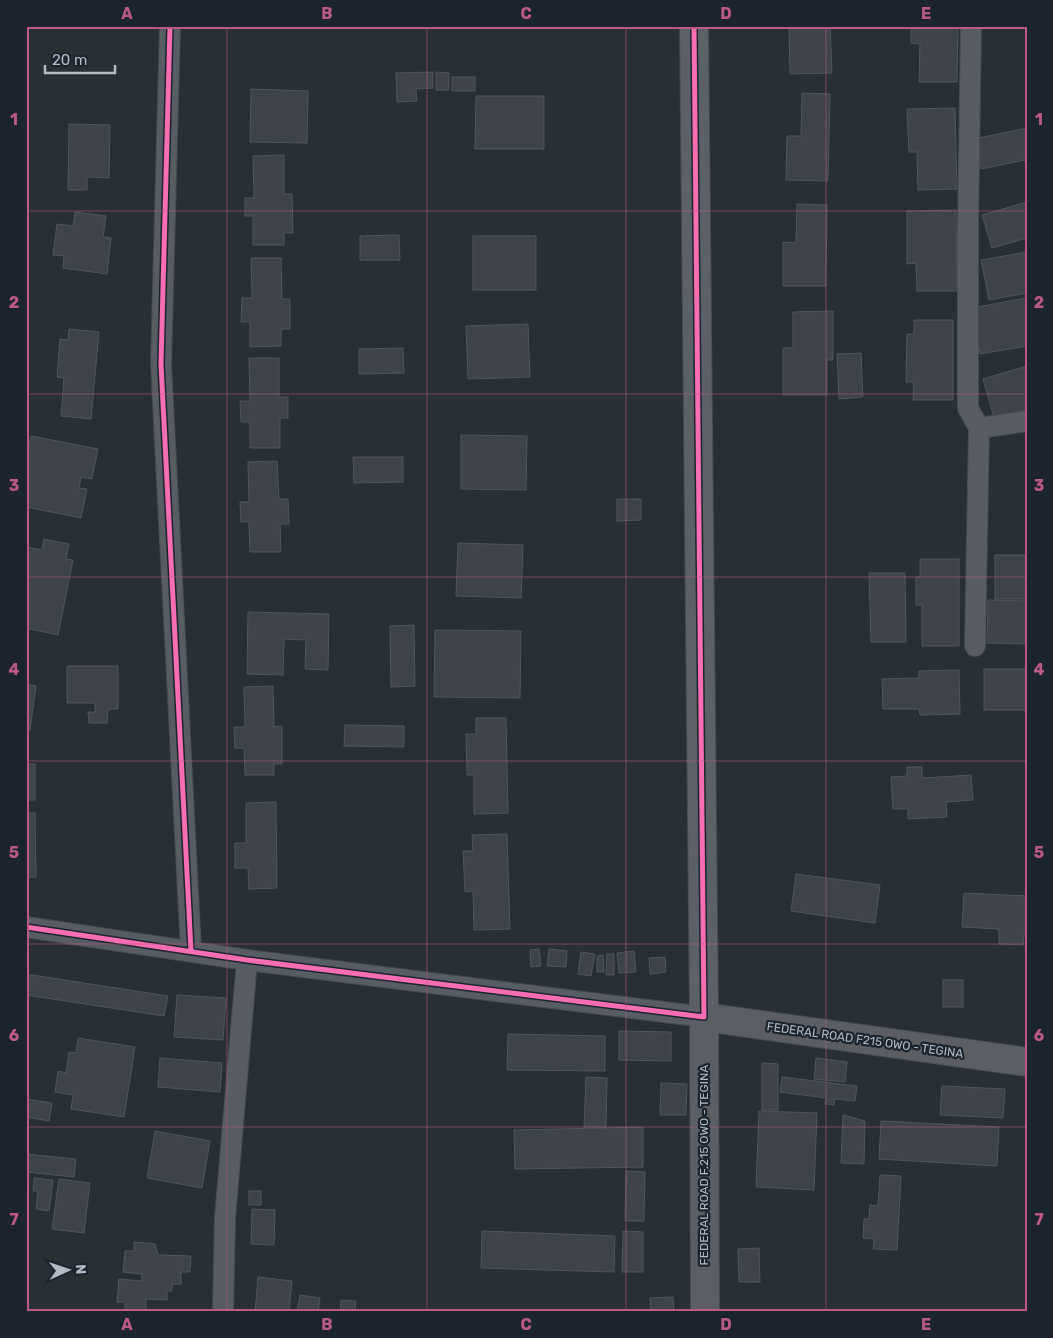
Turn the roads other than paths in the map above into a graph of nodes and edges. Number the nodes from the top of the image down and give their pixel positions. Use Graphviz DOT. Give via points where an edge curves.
graph roads {
  1 [pos="170,26"];
  2 [pos="694,26"];
  3 [pos="971,26"];
  4 [pos="1027,421"];
  5 [pos="979,428"];
  6 [pos="975,646"];
  7 [pos="26,927"];
  8 [pos="191,951"];
  9 [pos="247,960"];
  10 [pos="704,1018"];
  11 [pos="1027,1062"];
  12 [pos="223,1312"];
  13 [pos="705,1312"];
  1 -- 8 [label="street" via="161,364"];
  2 -- 10 [label="street"];
  3 -- 5 [label="street" via="968,408"];
  4 -- 5 [label="street"];
  5 -- 6 [label="street"];
  7 -- 8 [label="street"];
  8 -- 9 [label="street"];
  9 -- 10 [label="street"];
  9 -- 12 [label="street" via="226,1218"];
  10 -- 11 [label="main road, FEDERAL ROAD F215 OWO - TEGINA"];
  10 -- 13 [label="main road, FEDERAL ROAD F.215 OWO - TEGINA"];
}
